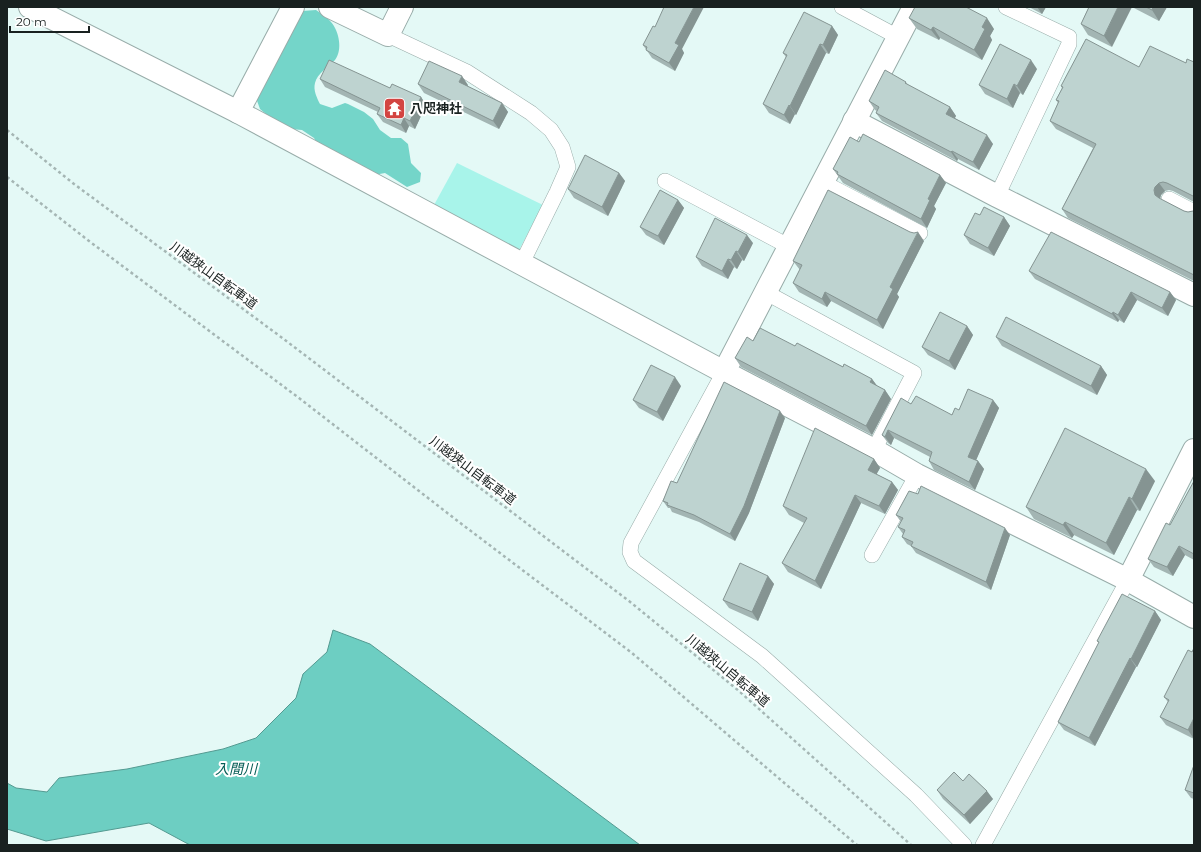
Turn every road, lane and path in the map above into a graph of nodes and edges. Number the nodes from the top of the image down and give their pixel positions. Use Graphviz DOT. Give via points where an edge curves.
graph roads {
  1 [pos="30,7"];
  2 [pos="293,7"];
  3 [pos="330,7"];
  4 [pos="402,7"];
  5 [pos="842,7"];
  6 [pos="914,7"];
  7 [pos="1006,7"];
  8 [pos="388,35"];
  9 [pos="898,37"];
  10 [pos="238,112"];
  11 [pos="854,122"];
  12 [pos="7,130"];
  13 [pos="7,177"];
  14 [pos="665,181"];
  15 [pos="822,182"];
  16 [pos="997,196"];
  17 [pos="1169,199"];
  18 [pos="1194,212"];
  19 [pos="920,233"];
  20 [pos="790,247"];
  21 [pos="522,263"];
  22 [pos="765,292"];
  23 [pos="1194,295"];
  24 [pos="724,372"];
  25 [pos="874,450"];
  26 [pos="1194,450"];
  27 [pos="917,475"];
  28 [pos="872,556"];
  29 [pos="1128,580"];
  30 [pos="1194,617"];
  31 [pos="857,845"];
  32 [pos="911,845"];
  33 [pos="964,845"];
  34 [pos="983,845"];
  1 -- 10 [label="street"];
  2 -- 10 [label="street"];
  3 -- 8 [label="street"];
  4 -- 8 [label="street"];
  5 -- 9 [label="lane"];
  6 -- 9 [label="street"];
  7 -- 16 [label="lane" via="1069,37 1069,44"];
  8 -- 21 [label="lane" via="467,72 531,113 551,130 562,147 568,167"];
  9 -- 11 [label="street"];
  10 -- 21 [label="street"];
  11 -- 15 [label="street"];
  11 -- 16 [label="street"];
  12 -- 32 [label="path, 川越狭山自転車道" via="74,184 629,601 739,691"];
  13 -- 31 [label="path" via="632,653"];
  14 -- 20 [label="lane"];
  15 -- 19 [label="lane"];
  15 -- 20 [label="street"];
  16 -- 23 [label="street"];
  17 -- 18 [label="lane"];
  20 -- 22 [label="street"];
  21 -- 24 [label="street"];
  22 -- 24 [label="street"];
  22 -- 25 [label="lane" via="914,373"];
  24 -- 25 [label="street"];
  24 -- 33 [label="lane" via="631,543 630,552 634,560 762,656 916,795"];
  25 -- 27 [label="street"];
  26 -- 29 [label="street"];
  27 -- 28 [label="lane"];
  27 -- 29 [label="street"];
  29 -- 30 [label="street"];
  29 -- 34 [label="lane"];
}
